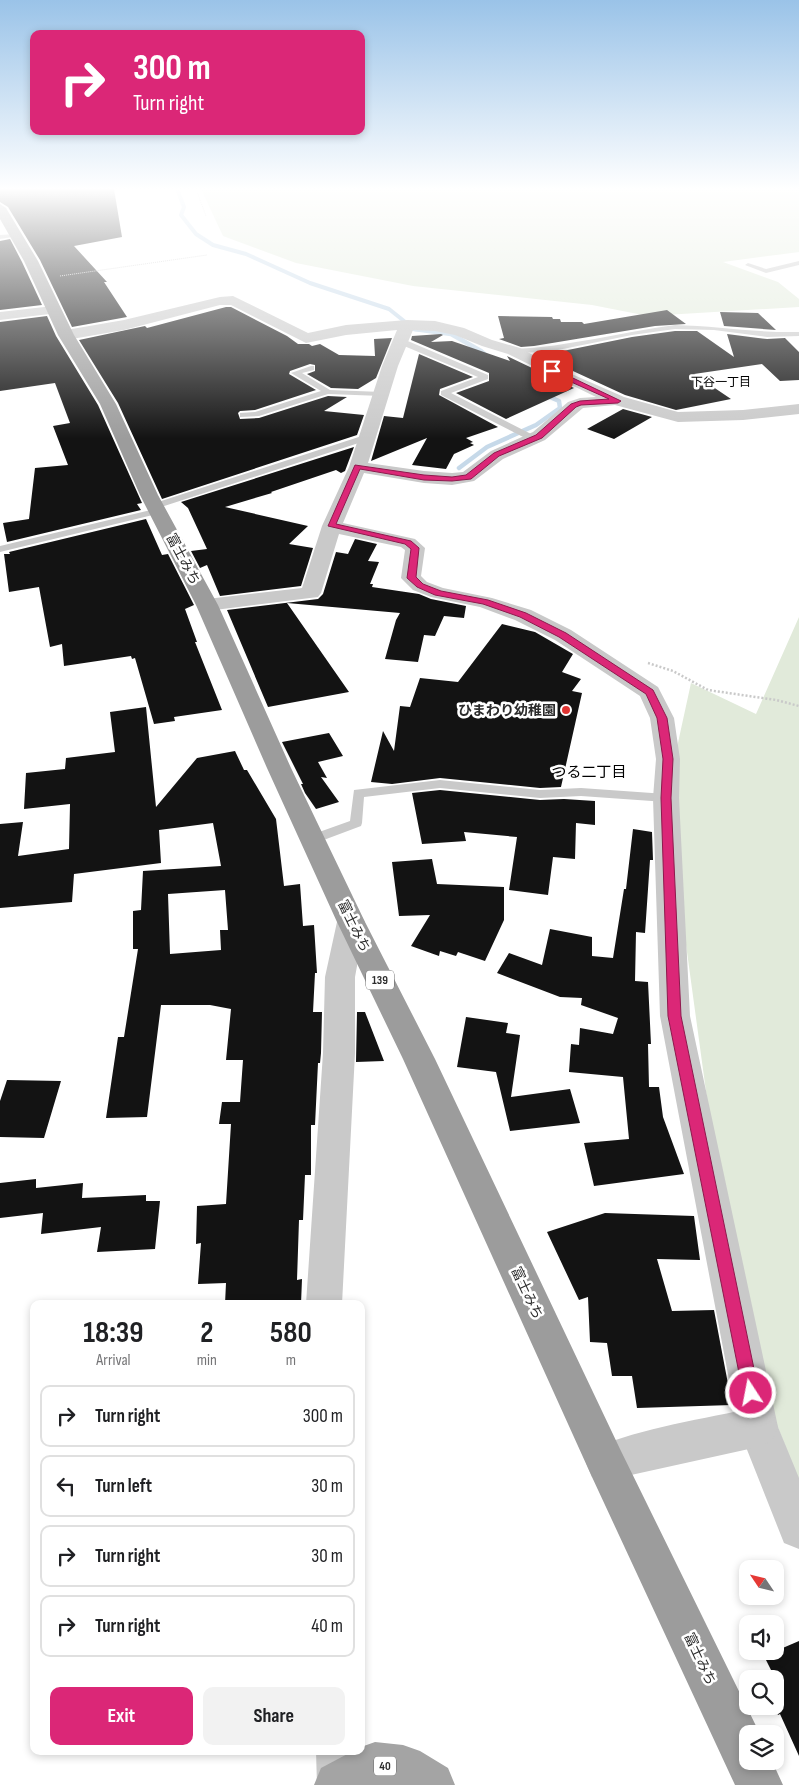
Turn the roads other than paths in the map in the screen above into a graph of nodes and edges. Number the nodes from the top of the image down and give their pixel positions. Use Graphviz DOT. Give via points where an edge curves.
graph roads {
  1 [pos="34,272"];
  2 [pos="0,316"];
  3 [pos="60,323"];
  4 [pos="404,333"];
  5 [pos="799,334"];
  6 [pos="514,351"];
  7 [pos="311,368"];
  8 [pos="328,392"];
  9 [pos="382,394"];
  10 [pos="618,401"];
  11 [pos="799,409"];
  12 [pos="243,415"];
  13 [pos="368,437"];
  14 [pos="534,438"];
  15 [pos="358,467"];
  16 [pos="156,508"];
  17 [pos="332,526"];
  18 [pos="0,549"];
  19 [pos="207,605"];
  20 [pos="666,798"];
  21 [pos="313,839"];
  22 [pos="351,922"];
  23 [pos="324,1300"];
  24 [pos="758,1427"];
  25 [pos="606,1463"];
  26 [pos="799,1528"];
  27 [pos="739,1741"];
  28 [pos="752,1770"];
  29 [pos="340,1776"];
  30 [pos="431,1785"];
  31 [pos="759,1785"];
  1 -- 3 [label="highway, 富士みち / 139"];
  2 -- 3 [label="street"];
  3 -- 4 [label="street" via="124,324 233,300 306,338 346,330"];
  3 -- 16 [label="highway, 富士みち / 139" via="108,404"];
  4 -- 6 [label="street" via="435,326"];
  4 -- 9 [label="street"];
  4 -- 14 [label="lane" via="485,377 444,393"];
  5 -- 6 [label="lane" via="768,335 675,326 548,350"];
  6 -- 10 [label="street"];
  7 -- 8 [label="lane" via="295,373"];
  8 -- 9 [label="lane"];
  8 -- 12 [label="lane"];
  9 -- 13 [label="street"];
  10 -- 11 [label="street" via="678,417"];
  10 -- 14 [label="street" via="580,403"];
  13 -- 15 [label="street"];
  13 -- 16 [label="lane"];
  14 -- 15 [label="street" via="496,455 468,477 424,478"];
  15 -- 17 [label="street"];
  16 -- 18 [label="lane"];
  16 -- 19 [label="highway, 富士みち / 139"];
  17 -- 19 [label="street" via="311,593"];
  17 -- 20 [label="street" via="408,543 415,548 411,578 420,586 438,594 485,602 523,615 563,635 650,692 662,718 668,759"];
  19 -- 21 [label="highway, 富士みち / 139"];
  20 -- 21 [label="lane" via="581,792 540,794 440,784 358,793 356,822"];
  20 -- 24 [label="street" via="675,1016"];
  21 -- 22 [label="highway, 富士みち / 139"];
  22 -- 23 [label="street" via="340,977 339,1053"];
  22 -- 25 [label="highway, 富士みち / 139" via="419,1059"];
  24 -- 25 [label="street"];
  24 -- 26 [label="street"];
  25 -- 27 [label="highway, 富士みち / 139"];
  28 -- 31 [label="highway, 富士みち / 139"];
  29 -- 30 [label="main road, 40" via="375,1766 403,1768"];
}
